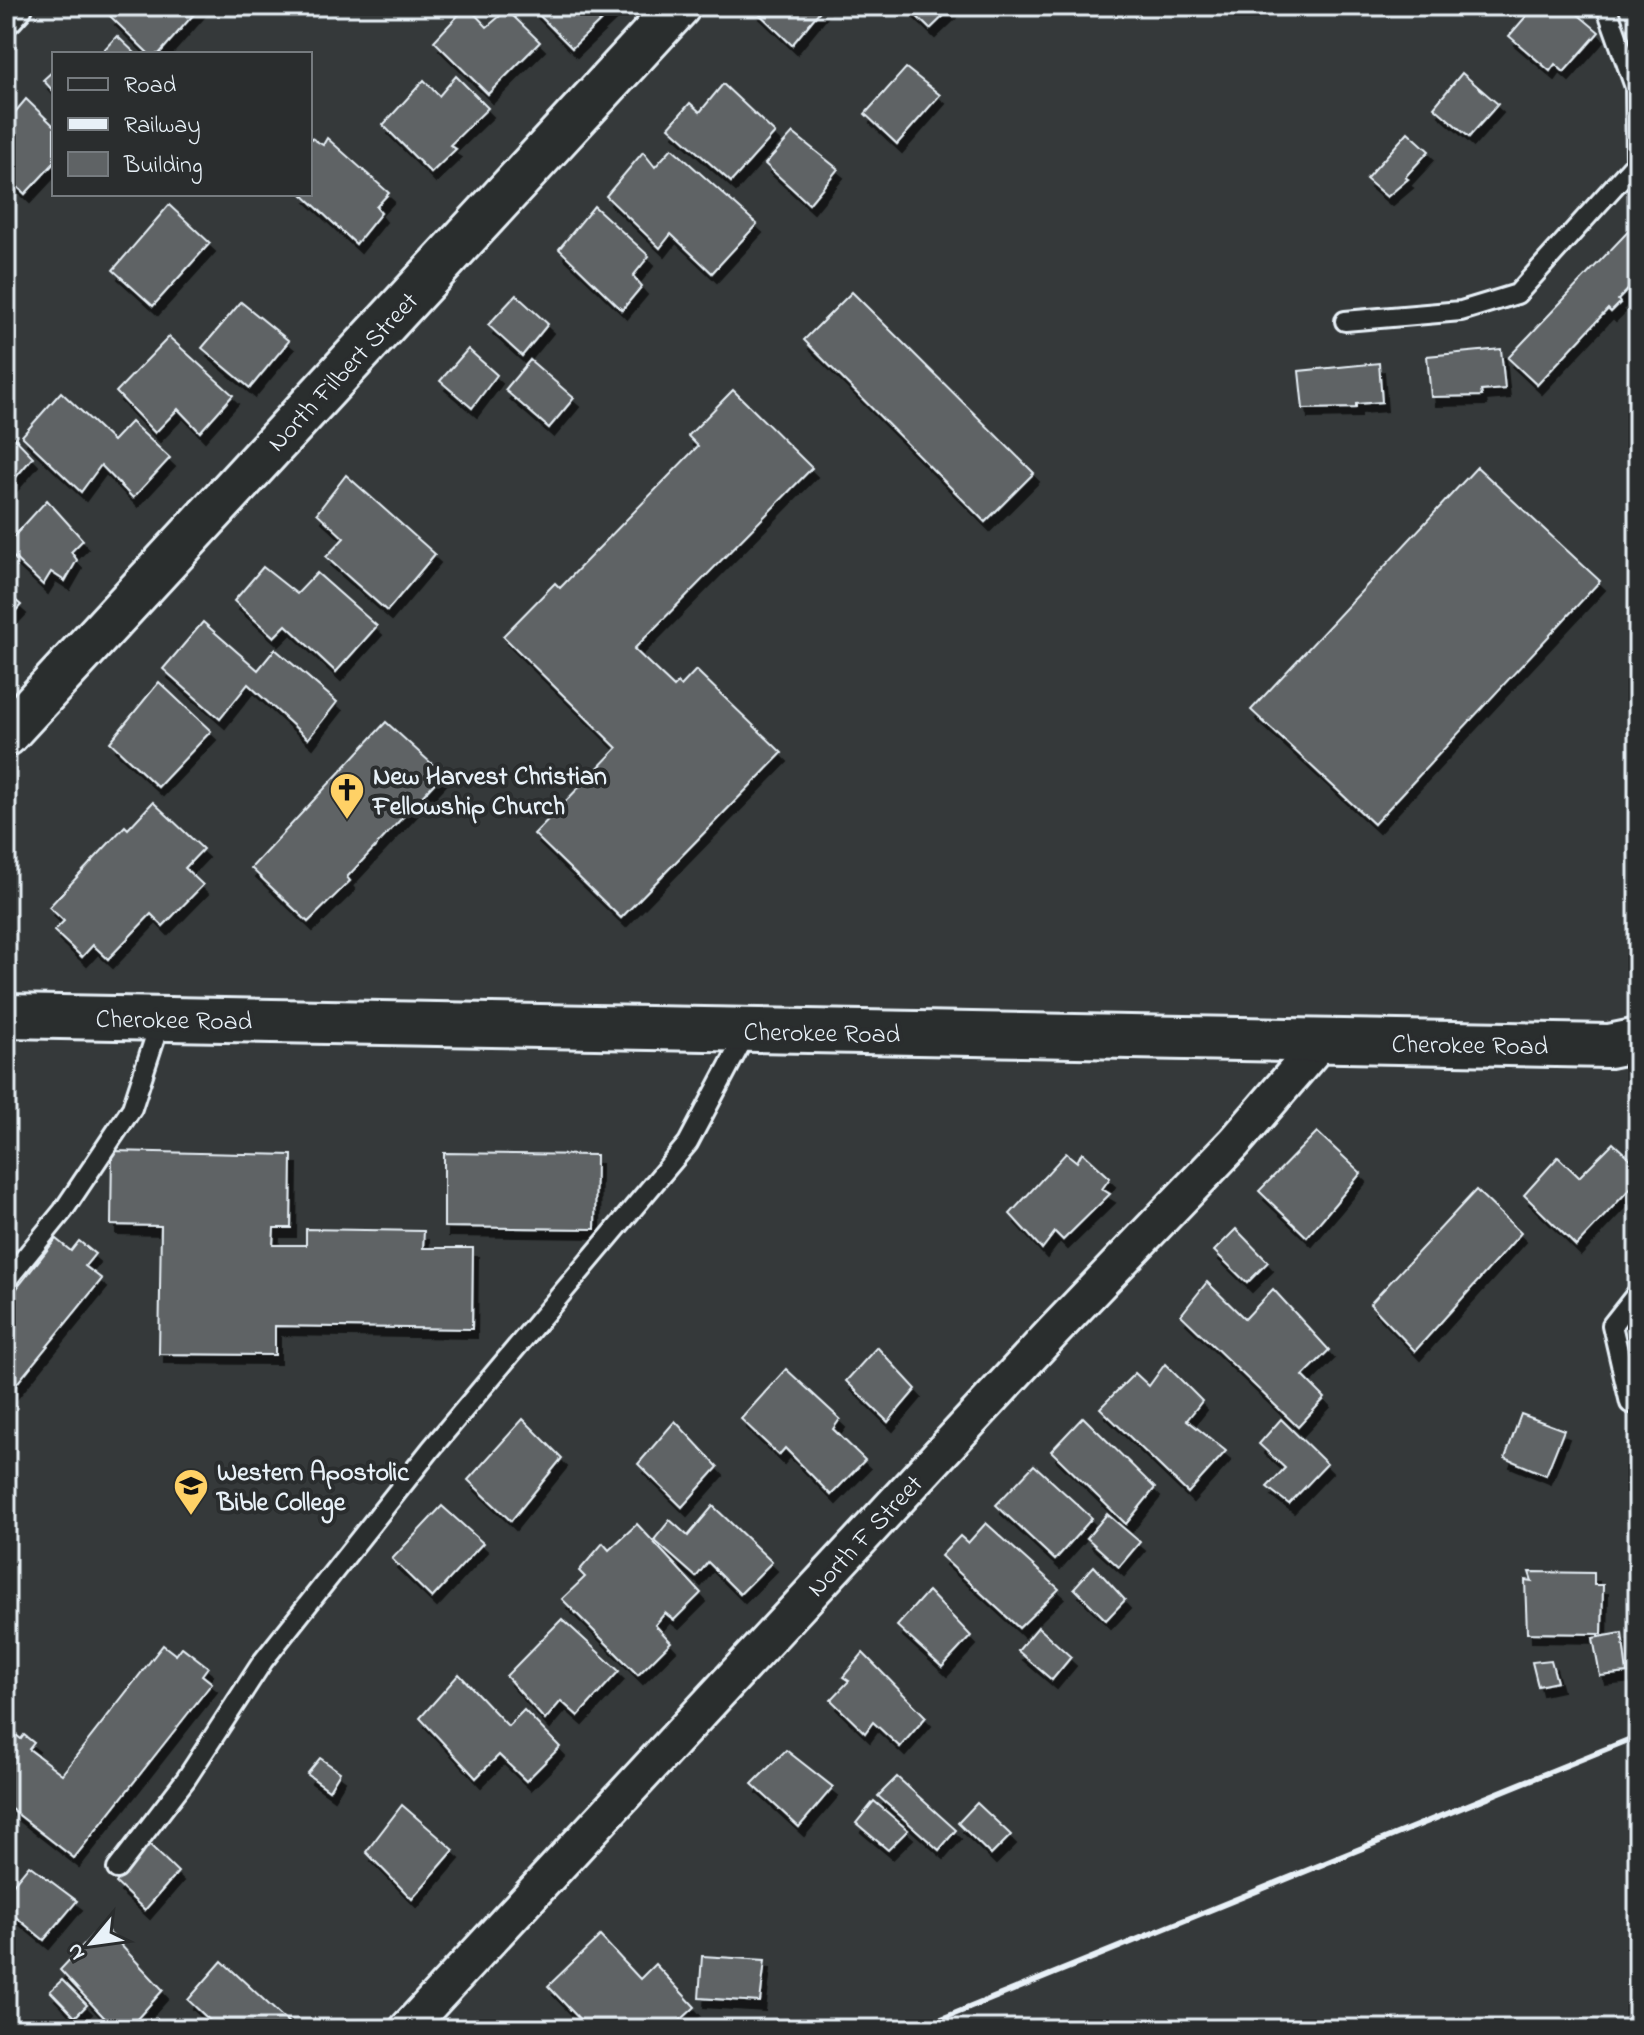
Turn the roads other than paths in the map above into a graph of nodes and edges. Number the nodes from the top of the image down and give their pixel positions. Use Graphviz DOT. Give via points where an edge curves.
graph roads {
  1 [pos="15,6"];
  2 [pos="679,6"];
  3 [pos="1606,6"];
  4 [pos="6,16"];
  5 [pos="1345,321"];
  6 [pos="6,735"];
  7 [pos="6,1016"];
  8 [pos="161,1019"];
  9 [pos="748,1030"];
  10 [pos="1638,1040"];
  11 [pos="1321,1042"];
  12 [pos="6,1281"];
  13 [pos="1638,1292"];
  14 [pos="1630,1403"];
  15 [pos="117,1869"];
  16 [pos="407,2029"];
  1 -- 4 [label="street"];
  2 -- 6 [label="street, North Filbert Street"];
  3 -- 5 [label="lane" via="1635,87 1636,162 1517,294 1461,311"];
  7 -- 8 [label="street, Cherokee Road"];
  8 -- 9 [label="street, Cherokee Road"];
  8 -- 12 [label="lane" via="132,1108 63,1211"];
  9 -- 11 [label="street, Cherokee Road"];
  9 -- 15 [label="lane" via="688,1143 431,1449 263,1661 186,1779"];
  10 -- 11 [label="street, Cherokee Road" via="1609,1046"];
  11 -- 16 [label="street, North F Street" via="1235,1142"];
  13 -- 14 [label="lane" via="1612,1325"];
}
